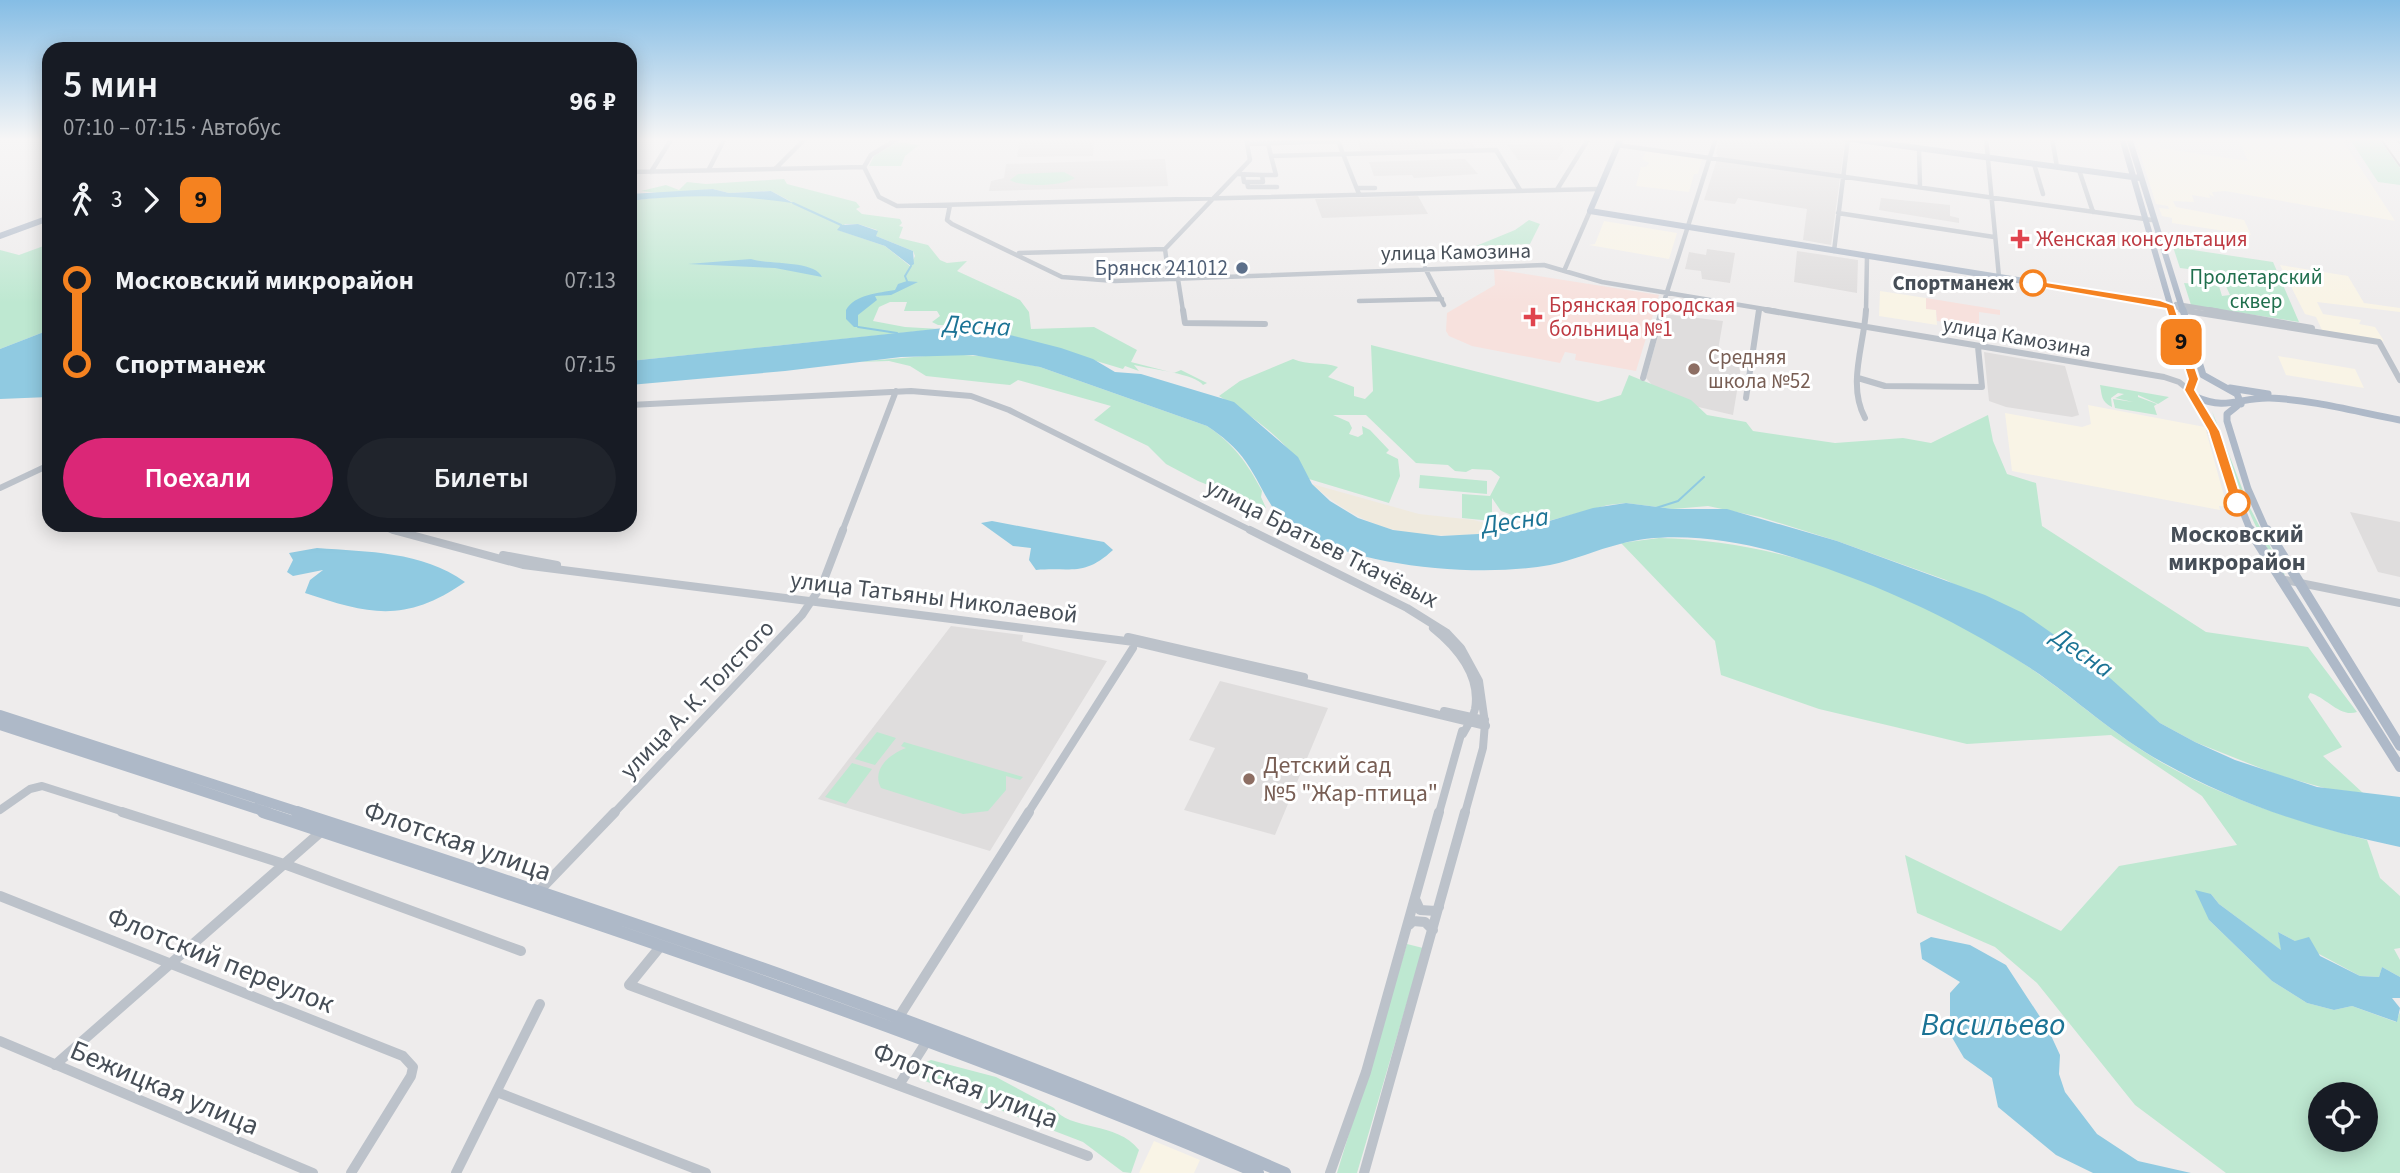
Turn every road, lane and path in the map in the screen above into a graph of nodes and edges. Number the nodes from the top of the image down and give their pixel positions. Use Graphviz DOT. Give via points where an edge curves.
graph roads {
  1 [pos="878,193"];
  2 [pos="1218,193"];
  3 [pos="1322,193"];
  4 [pos="1597,193"];
  5 [pos="1698,193"];
  6 [pos="1841,193"];
  7 [pos="1961,193"];
  8 [pos="1991,193"];
  9 [pos="2087,193"];
  10 [pos="2136,193"];
  11 [pos="2144,193"];
  12 [pos="1991,197"];
  13 [pos="1213,198"];
  14 [pos="950,205"];
  15 [pos="1590,211"];
  16 [pos="2093,212"];
  17 [pos="1838,213"];
  18 [pos="2143,219"];
  19 [pos="2152,220"];
  20 [pos="42,221"];
  21 [pos="1687,227"];
  22 [pos="0,236"];
  23 [pos="1994,237"];
  24 [pos="1165,249"];
  25 [pos="1834,251"];
  26 [pos="1015,253"];
  27 [pos="1867,256"];
  28 [pos="1568,262"];
  29 [pos="1544,265"];
  30 [pos="1425,268"];
  31 [pos="1564,271"];
  32 [pos="1999,277"];
  33 [pos="1169,279"];
  34 [pos="1178,279"];
  35 [pos="1666,293"];
  36 [pos="1359,302"];
  37 [pos="2166,304"];
  38 [pos="2181,307"];
  39 [pos="1759,309"];
  40 [pos="1265,324"];
  41 [pos="1865,327"];
  42 [pos="2322,332"];
  43 [pos="1978,347"];
  44 [pos="1643,377"];
  45 [pos="1858,378"];
  46 [pos="2400,380"];
  47 [pos="2211,381"];
  48 [pos="2192,387"];
  49 [pos="2224,387"];
  50 [pos="895,393"];
  51 [pos="1746,398"];
  52 [pos="2239,405"];
  53 [pos="637,406"];
  54 [pos="1865,418"];
  55 [pos="2400,419"];
  56 [pos="42,467"];
  57 [pos="0,487"];
  58 [pos="400,532"];
  59 [pos="418,532"];
  60 [pos="2280,579"];
  61 [pos="2297,582"];
  62 [pos="814,599"];
  63 [pos="2400,603"];
  64 [pos="1133,648"];
  65 [pos="1476,708"];
  66 [pos="0,715"];
  67 [pos="1448,715"];
  68 [pos="1469,719"];
  69 [pos="1485,723"];
  70 [pos="0,724"];
  71 [pos="1463,734"];
  72 [pos="2400,746"];
  73 [pos="2398,763"];
  74 [pos="0,810"];
  75 [pos="323,831"];
  76 [pos="284,864"];
  77 [pos="538,893"];
  78 [pos="0,896"];
  79 [pos="1416,900"];
  80 [pos="1439,907"];
  81 [pos="1409,925"];
  82 [pos="1433,930"];
  83 [pos="660,947"];
  84 [pos="521,951"];
  85 [pos="170,964"];
  86 [pos="540,1004"];
  87 [pos="895,1022"];
  88 [pos="0,1041"];
  89 [pos="927,1041"];
  90 [pos="55,1065"];
  91 [pos="899,1085"];
  92 [pos="497,1091"];
  93 [pos="1148,1120"];
  94 [pos="1088,1156"];
  95 [pos="309,1172"];
  96 [pos="351,1173"];
  97 [pos="456,1173"];
  98 [pos="706,1173"];
  99 [pos="1258,1173"];
  100 [pos="1285,1173"];
  101 [pos="1330,1173"];
  102 [pos="1364,1173"];
  1 -- 14 [label="street" via="883,202 906,206"];
  2 -- 13 [label="street"];
  3 -- 13 [label="street"];
  4 -- 15 [label="main road"];
  5 -- 21 [label="street"];
  6 -- 17 [label="street"];
  7 -- 12 [label="street"];
  8 -- 12 [label="street"];
  9 -- 16 [label="street"];
  10 -- 18 [label="main road"];
  11 -- 19 [label="main road"];
  12 -- 16 [label="street"];
  12 -- 23 [label="street"];
  13 -- 14 [label="street"];
  13 -- 24 [label="street"];
  14 -- 26 [label="street, улица Камозина" via="947,220 952,224"];
  15 -- 21 [label="main road"];
  15 -- 28 [label="street"];
  16 -- 18 [label="street"];
  17 -- 23 [label="street"];
  17 -- 25 [label="street"];
  18 -- 19 [label="street"];
  18 -- 37 [label="main road"];
  19 -- 38 [label="main road"];
  20 -- 22 [label="main road"];
  21 -- 25 [label="main road"];
  21 -- 35 [label="street"];
  23 -- 32 [label="street"];
  24 -- 26 [label="street"];
  24 -- 33 [label="street"];
  25 -- 27 [label="main road"];
  26 -- 33 [label="street, улица Камозина" via="1062,277 1078,280"];
  27 -- 32 [label="main road"];
  27 -- 41 [label="street"];
  28 -- 29 [label="street"];
  28 -- 31 [label="street"];
  29 -- 30 [label="street, улица Камозина"];
  29 -- 31 [label="street, улица Камозина"];
  30 -- 34 [label="street, улица Камозина"];
  30 -- 36 [label="street" via="1443,302"];
  31 -- 35 [label="street, улица Камозина"];
  32 -- 37 [label="main road"];
  33 -- 34 [label="street, улица Камозина"];
  34 -- 40 [label="street" via="1185,323"];
  35 -- 39 [label="street, улица Камозина"];
  35 -- 44 [label="street"];
  37 -- 38 [label="street"];
  37 -- 48 [label="main road"];
  38 -- 42 [label="street"];
  38 -- 42 [label="street" via="2303,324"];
  38 -- 47 [label="main road" via="2203,375"];
  39 -- 41 [label="street, улица Камозина"];
  39 -- 51 [label="street"];
  41 -- 43 [label="street, улица Камозина"];
  41 -- 45 [label="street"];
  42 -- 46 [label="street" via="2379,342"];
  43 -- 45 [label="street" via="1982,387 1885,386"];
  43 -- 48 [label="street, улица Камозина" via="2164,377"];
  45 -- 54 [label="street" via="1855,385"];
  47 -- 49 [label="main road"];
  48 -- 49 [label="main road"];
  48 -- 52 [label="main road" via="2214,405"];
  48 -- 60 [label="main road" via="2214,431 2246,523"];
  49 -- 52 [label="main road" via="2241,398"];
  49 -- 55 [label="main road"];
  50 -- 53 [label="street, улица Братьев Ткачёвых"];
  50 -- 62 [label="street, улица А. К. Толстого"];
  50 -- 65 [label="street, улица Братьев Ткачёвых" via="950,395 983,402 1422,621 1447,639 1466,663"];
  50 -- 69 [label="street, улица Братьев Ткачёвых" via="971,396 1009,410 1427,618 1461,645 1472,662 1483,692"];
  52 -- 55 [label="main road" via="2271,398"];
  52 -- 61 [label="main road" via="2227,414 2227,421 2248,489"];
  56 -- 57 [label="street"];
  58 -- 62 [label="street, улица Татьяны Николаевой" via="523,565"];
  59 -- 62 [label="street, улица Татьяны Николаевой" via="528,560"];
  60 -- 61 [label="street"];
  60 -- 73 [label="main road"];
  61 -- 63 [label="street"];
  61 -- 72 [label="main road"];
  62 -- 67 [label="street, улица Татьяны Николаевой" via="1134,642"];
  62 -- 77 [label="street, улица А. К. Толстого"];
  64 -- 87 [label="street, Флотская улица"];
  65 -- 67 [label="street"];
  65 -- 68 [label="street"];
  66 -- 77 [label="main road, Флотская улица"];
  67 -- 68 [label="street, улица Татьяны Николаевой"];
  67 -- 71 [label="street"];
  68 -- 69 [label="street, улица Татьяны Николаевой"];
  68 -- 71 [label="street"];
  69 -- 80 [label="street, улица Братьев Ткачёвых" via="1483,748"];
  70 -- 75 [label="main road, Флотская улица"];
  71 -- 79 [label="street"];
  74 -- 76 [label="street" via="42,786"];
  75 -- 76 [label="street"];
  75 -- 83 [label="main road, Флотская улица"];
  76 -- 84 [label="street"];
  76 -- 85 [label="street"];
  77 -- 87 [label="main road, Флотская улица"];
  78 -- 85 [label="street, Флотский переулок"];
  79 -- 80 [label="street" via="1416,906 1426,913"];
  79 -- 81 [label="street"];
  80 -- 82 [label="street, улица Братьев Ткачёвых"];
  81 -- 82 [label="street" via="1425,922"];
  81 -- 101 [label="street" via="1366,1072"];
  82 -- 102 [label="street, улица Братьев Ткачёвых"];
  83 -- 87 [label="main road, Флотская улица"];
  83 -- 91 [label="street, Флотская улица" via="629,985"];
  85 -- 90 [label="street"];
  85 -- 96 [label="street, Флотский переулок" via="403,1056 413,1067"];
  86 -- 92 [label="street"];
  87 -- 89 [label="main road, Флотская улица"];
  87 -- 93 [label="main road, Флотская улица"];
  88 -- 90 [label="street, Бежицкая улица"];
  89 -- 91 [label="street"];
  89 -- 93 [label="main road, Флотская улица"];
  90 -- 95 [label="street, Бежицкая улица"];
  91 -- 94 [label="street, Флотская улица"];
  92 -- 97 [label="street"];
  92 -- 98 [label="street"];
  93 -- 99 [label="main road, Флотская улица"];
  93 -- 100 [label="main road, Флотская улица"];
}
